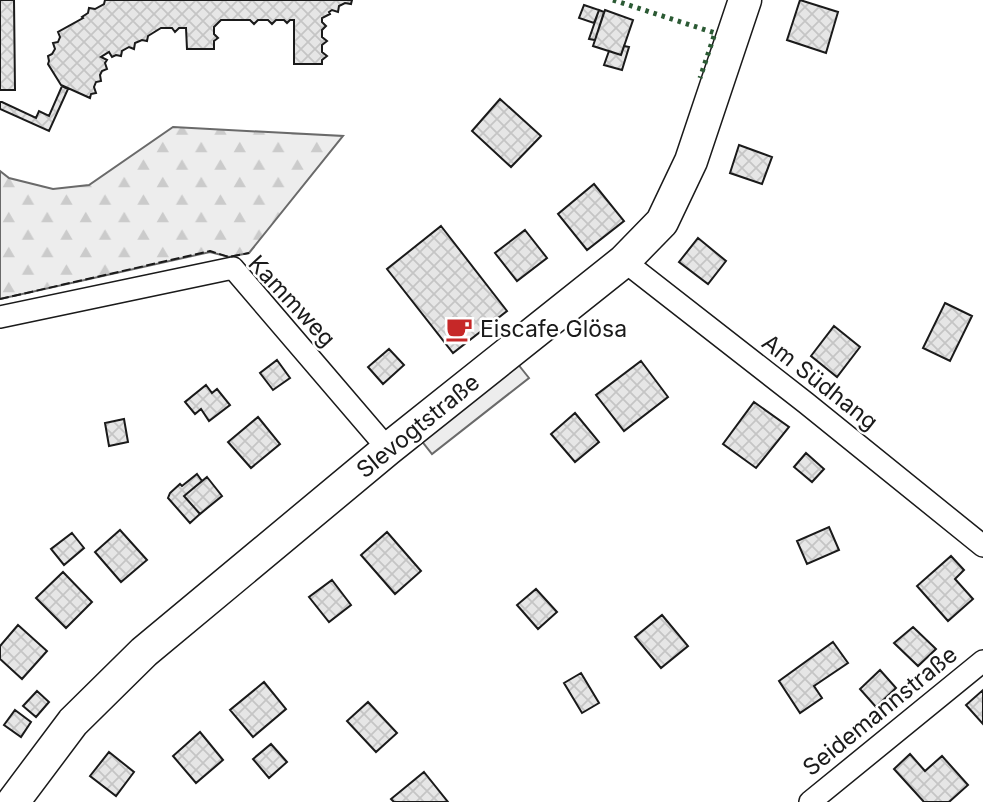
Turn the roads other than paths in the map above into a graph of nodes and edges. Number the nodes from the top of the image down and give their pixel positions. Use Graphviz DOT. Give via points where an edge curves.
graph roads {
  1 [pos="744,0"];
  2 [pos="624,261"];
  3 [pos="0,317"];
  4 [pos="388,449"];
  5 [pos="983,546"];
  6 [pos="983,661"];
  7 [pos="13,802"];
  8 [pos="810,802"];
  1 -- 2 [label="street, Slevogtstraße" via="691,161 662,222"];
  2 -- 4 [label="street, Slevogtstraße"];
  2 -- 5 [label="street, Am Südhang"];
  3 -- 4 [label="street, Kammweg" via="233,268"];
  4 -- 7 [label="street, Slevogtstraße" via="144,652 73,722"];
  6 -- 8 [label="street, Seidemannstraße"];
}
